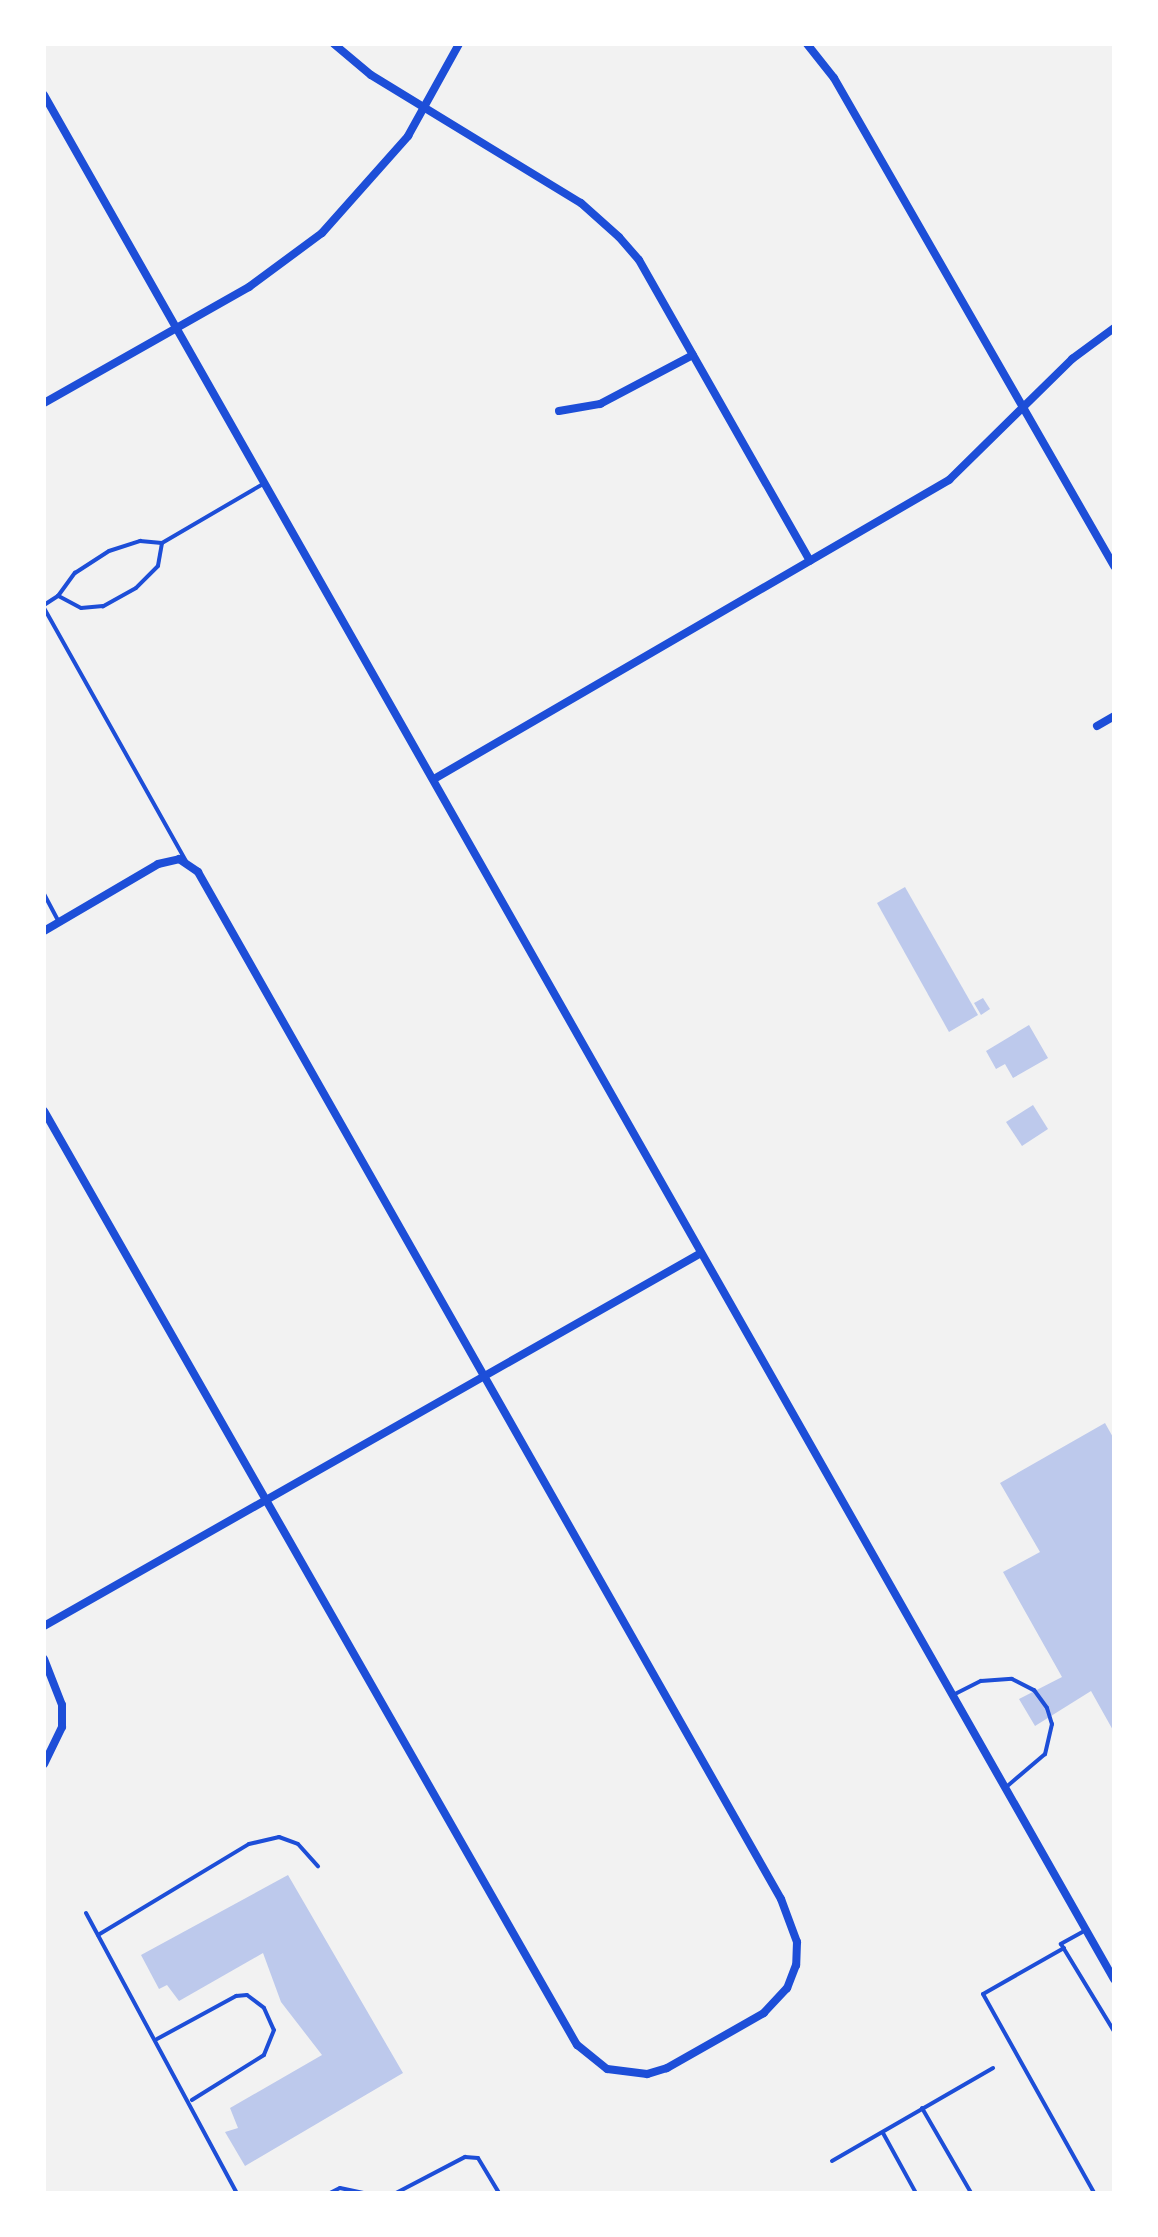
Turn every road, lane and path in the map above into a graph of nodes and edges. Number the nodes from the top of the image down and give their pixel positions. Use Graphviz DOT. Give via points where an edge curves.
graph roads {
  1 [pos="334,44"];
  2 [pos="459,44"];
  3 [pos="807,44"];
  4 [pos="44,95"];
  5 [pos="424,109"];
  6 [pos="176,327"];
  7 [pos="1114,328"];
  8 [pos="693,355"];
  9 [pos="44,403"];
  10 [pos="1023,407"];
  11 [pos="559,411"];
  12 [pos="265,483"];
  13 [pos="162,543"];
  14 [pos="810,561"];
  15 [pos="1114,566"];
  16 [pos="58,596"];
  17 [pos="44,606"];
  18 [pos="1114,716"];
  19 [pos="1097,726"];
  20 [pos="434,779"];
  21 [pos="186,861"];
  22 [pos="44,894"];
  23 [pos="59,922"];
  24 [pos="44,931"];
  25 [pos="44,1111"];
  26 [pos="701,1253"];
  27 [pos="485,1376"];
  28 [pos="265,1499"];
  29 [pos="44,1626"];
  30 [pos="44,1659"];
  31 [pos="953,1695"];
  32 [pos="44,1764"];
  33 [pos="1005,1788"];
  34 [pos="318,1866"];
  35 [pos="86,1913"];
  36 [pos="1086,1930"];
  37 [pos="98,1935"];
  38 [pos="1064,1948"];
  39 [pos="1114,1979"];
  40 [pos="1114,2031"];
  41 [pos="157,2039"];
  42 [pos="993,2068"];
  43 [pos="192,2100"];
  44 [pos="922,2108"];
  45 [pos="883,2133"];
  46 [pos="832,2161"];
  47 [pos="237,2193"];
  48 [pos="330,2193"];
  49 [pos="363,2193"];
  50 [pos="396,2193"];
  51 [pos="499,2193"];
  52 [pos="916,2193"];
  53 [pos="971,2193"];
  54 [pos="1094,2193"];
  1 -- 5 [label="street"];
  2 -- 5 [label="street"];
  3 -- 10 [label="street" via="834,78"];
  4 -- 6 [label="street"];
  5 -- 6 [label="street" via="384,167 322,233 249,287"];
  5 -- 8 [label="street" via="603,221 639,260"];
  6 -- 9 [label="street"];
  6 -- 12 [label="street"];
  7 -- 10 [label="street"];
  8 -- 11 [label="street" via="600,404"];
  8 -- 14 [label="street"];
  10 -- 14 [label="street" via="949,480"];
  10 -- 15 [label="street"];
  12 -- 13 [label="lane"];
  12 -- 20 [label="street"];
  13 -- 16 [label="lane" via="140,541 109,551 75,573"];
  13 -- 16 [label="lane" via="158,566 136,588 103,606 81,608"];
  14 -- 20 [label="street"];
  16 -- 17 [label="lane"];
  17 -- 21 [label="lane"];
  18 -- 19 [label="street"];
  20 -- 26 [label="street"];
  21 -- 23 [label="street" via="158,864"];
  21 -- 27 [label="street" via="198,872"];
  22 -- 23 [label="lane"];
  23 -- 24 [label="street"];
  25 -- 28 [label="street"];
  26 -- 27 [label="street"];
  26 -- 31 [label="street"];
  27 -- 28 [label="street"];
  27 -- 28 [label="street" via="790,1920 796,1965 787,1988 764,2013 719,2039 647,2074 607,2069 577,2045"];
  28 -- 29 [label="street"];
  30 -- 32 [label="street" via="62,1705 62,1727"];
  31 -- 33 [label="street"];
  31 -- 33 [label="lane" via="981,1681 1012,1679 1034,1690 1047,1708 1052,1724 1045,1754"];
  33 -- 36 [label="street"];
  34 -- 37 [label="lane" via="298,1844 279,1837 249,1844"];
  35 -- 37 [label="lane"];
  36 -- 38 [label="lane" via="1061,1944"];
  36 -- 39 [label="street"];
  37 -- 41 [label="lane"];
  38 -- 40 [label="lane"];
  38 -- 54 [label="lane" via="983,1994"];
  41 -- 43 [label="lane"];
  41 -- 43 [label="lane" via="236,1996 255,2000 271,2020 273,2041 264,2055"];
  42 -- 44 [label="lane"];
  43 -- 47 [label="lane"];
  44 -- 45 [label="lane"];
  44 -- 53 [label="lane"];
  45 -- 46 [label="lane"];
  45 -- 52 [label="lane"];
  48 -- 49 [label="lane" via="340,2188"];
  50 -- 51 [label="lane" via="465,2157 478,2158"];
}
